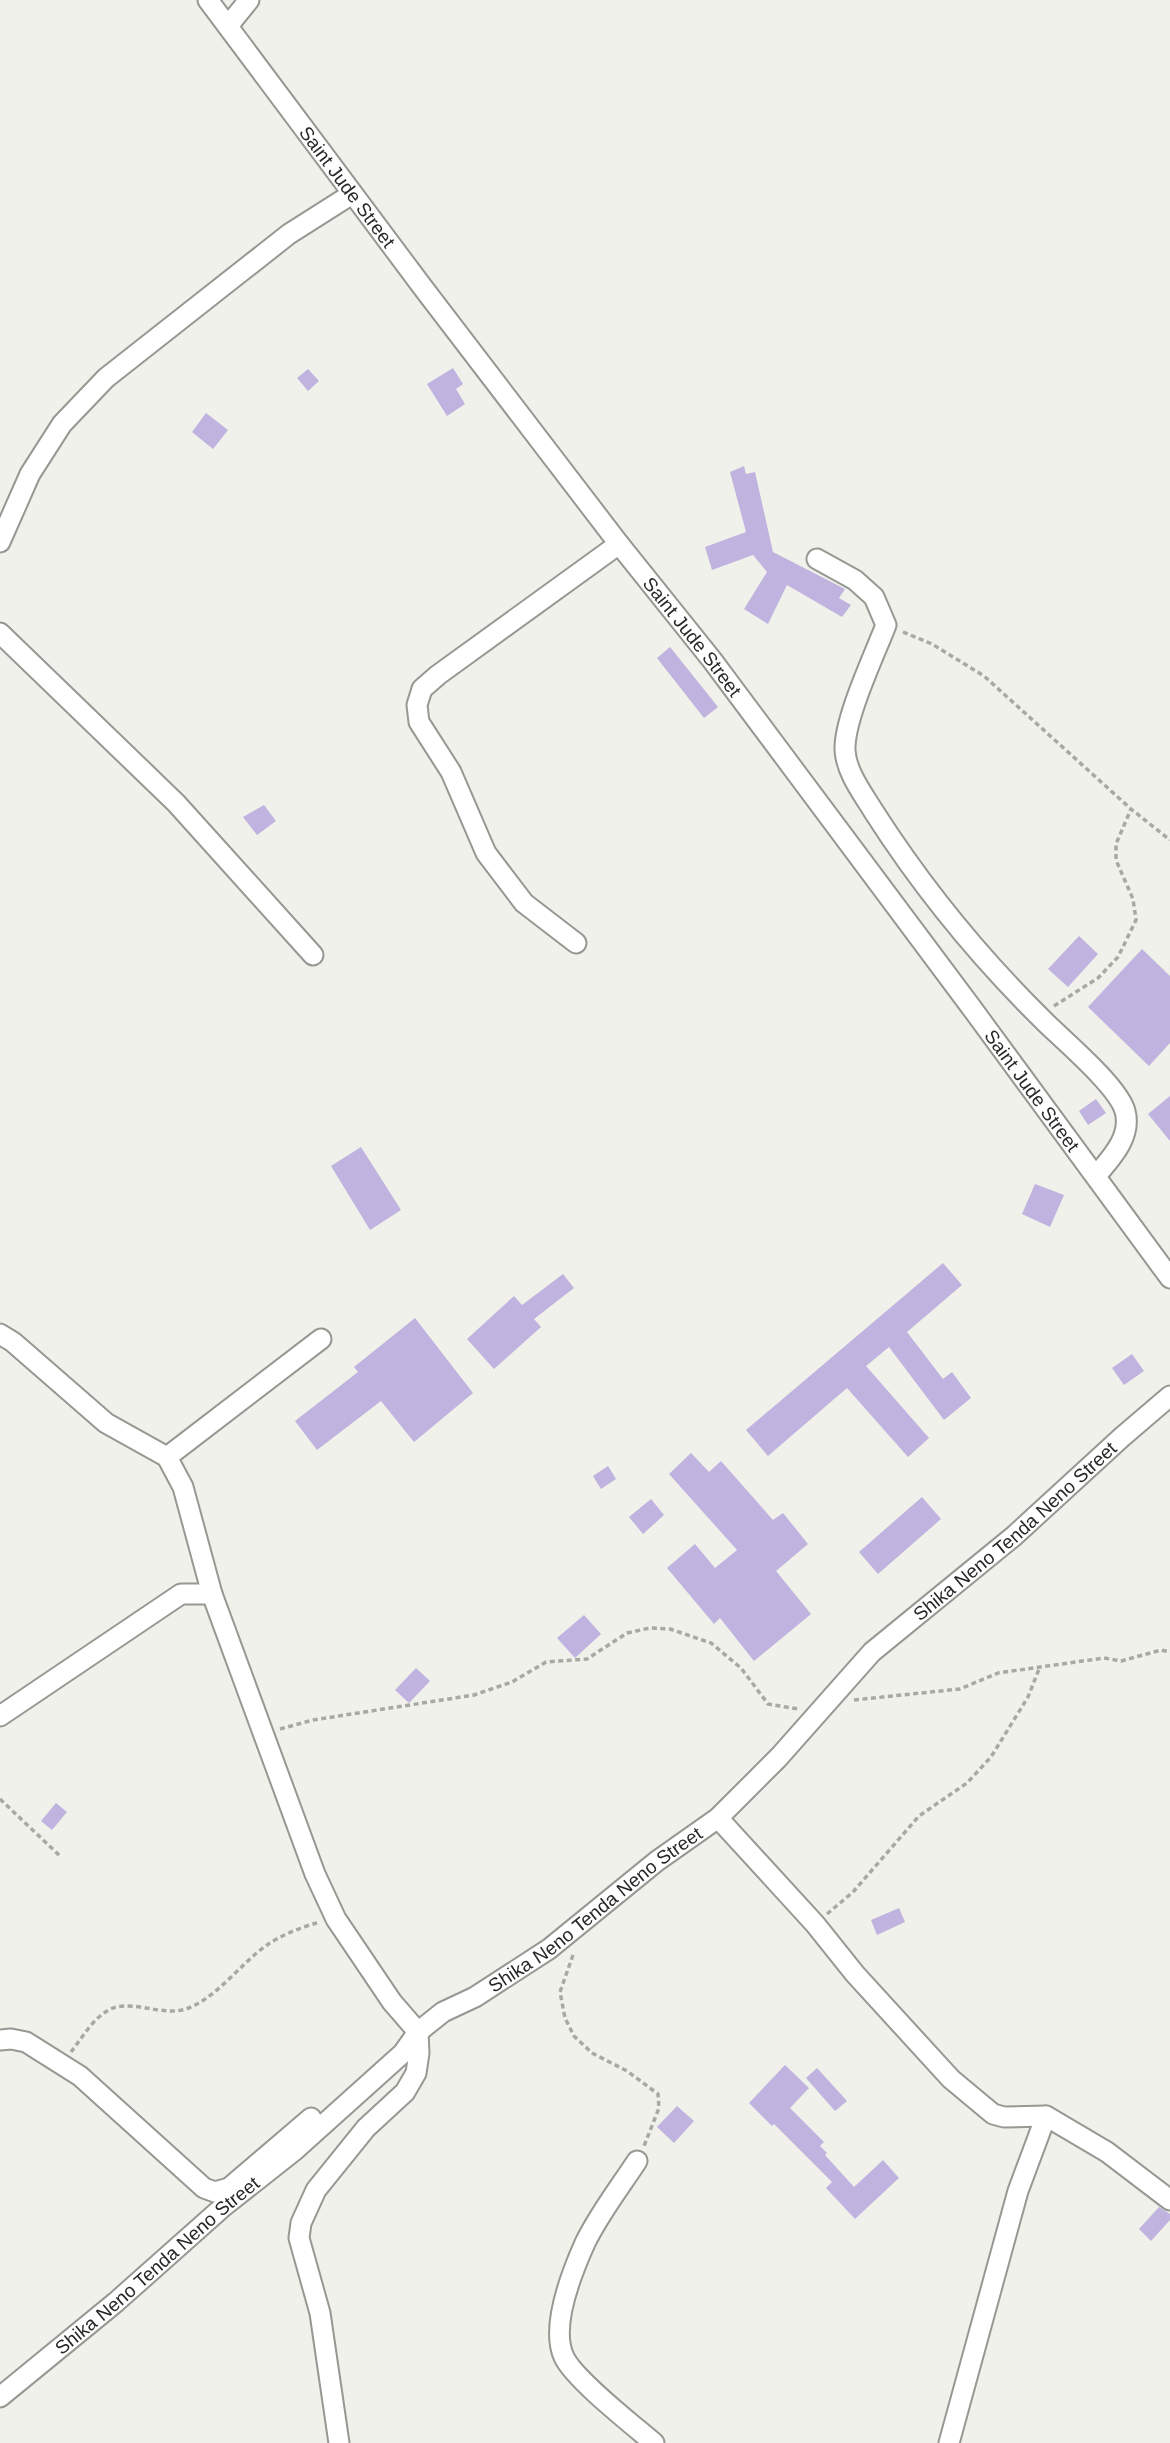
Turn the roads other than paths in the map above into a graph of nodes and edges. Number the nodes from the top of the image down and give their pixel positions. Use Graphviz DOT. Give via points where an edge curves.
graph roads {
  1 [pos="208,0"];
  2 [pos="249,0"];
  3 [pos="228,26"];
  4 [pos="352,194"];
  5 [pos="0,542"];
  6 [pos="619,544"];
  7 [pos="817,559"];
  8 [pos="0,633"];
  9 [pos="576,943"];
  10 [pos="313,956"];
  11 [pos="1096,1176"];
  12 [pos="1170,1278"];
  13 [pos="0,1334"];
  14 [pos="321,1339"];
  15 [pos="1170,1396"];
  16 [pos="167,1457"];
  17 [pos="212,1594"];
  18 [pos="0,1716"];
  19 [pos="718,1818"];
  20 [pos="416,2029"];
  21 [pos="0,2040"];
  22 [pos="1046,2116"];
  23 [pos="638,2161"];
  24 [pos="1170,2200"];
  25 [pos="0,2397"];
  26 [pos="339,2443"];
  27 [pos="654,2443"];
  28 [pos="949,2443"];
  1 -- 3 [label="street, Saint Jude Street"];
  2 -- 3 [label="street"];
  3 -- 4 [label="street, Saint Jude Street"];
  4 -- 5 [label="street" via="289,233 106,378 62,424 30,474"];
  4 -- 6 [label="street, Saint Jude Street"];
  6 -- 9 [label="street" via="438,675 422,689 417,705 419,722 451,772 486,853 524,903"];
  6 -- 11 [label="street, Saint Jude Street" via="720,671"];
  7 -- 11 [label="street" via="855,580 874,597 886,625 848,725 845,752 855,782 965,937 1114,1092 1125,1112 1124,1133 1118,1150"];
  8 -- 10 [label="street" via="176,803"];
  11 -- 12 [label="street, Saint Jude Street"];
  13 -- 16 [label="street" via="106,1423"];
  14 -- 16 [label="street"];
  15 -- 19 [label="street, Shika Neno Tenda Neno Street" via="1014,1536 872,1651"];
  16 -- 17 [label="street" via="183,1487"];
  17 -- 18 [label="street" via="181,1594"];
  17 -- 20 [label="street" via="315,1874 336,1919 392,2002"];
  19 -- 20 [label="street, Shika Neno Tenda Neno Street" via="549,1949"];
  19 -- 22 [label="street" via="951,2079 993,2114 1004,2118"];
  20 -- 21 [label="street" via="250,2172 215,2192 204,2189 80,2076 26,2042"];
  20 -- 25 [label="street, Shika Neno Tenda Neno Street" via="403,2053 295,2150"];
  20 -- 26 [label="street" via="416,2073 405,2092 366,2128 316,2190 300,2223 299,2238 320,2313"];
  22 -- 24 [label="street" via="1107,2152"];
  22 -- 28 [label="street" via="1018,2191"];
  23 -- 27 [label="street" via="586,2242 564,2302 559,2340 565,2359 578,2375"];
}
